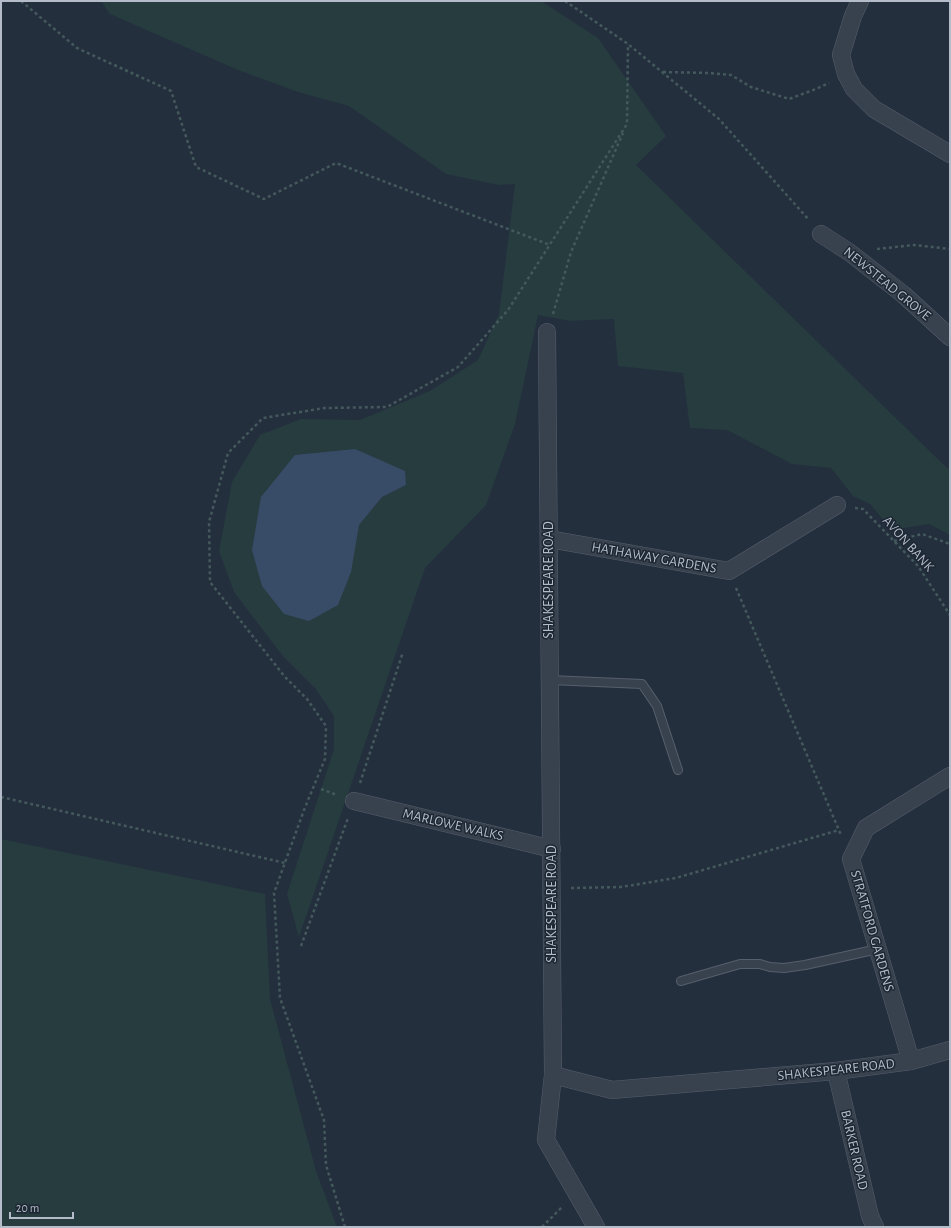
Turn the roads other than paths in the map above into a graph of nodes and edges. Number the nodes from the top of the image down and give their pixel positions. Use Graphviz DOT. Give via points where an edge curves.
graph roads {
  1 [pos="860,1"];
  2 [pos="950,154"];
  3 [pos="821,234"];
  4 [pos="547,332"];
  5 [pos="950,337"];
  6 [pos="837,505"];
  7 [pos="549,539"];
  8 [pos="550,680"];
  9 [pos="678,770"];
  10 [pos="950,776"];
  11 [pos="354,801"];
  12 [pos="552,849"];
  13 [pos="878,948"];
  14 [pos="681,981"];
  15 [pos="950,1050"];
  16 [pos="911,1061"];
  17 [pos="836,1071"];
  18 [pos="553,1075"];
  19 [pos="596,1227"];
  20 [pos="875,1227"];
  1 -- 2 [label="street" via="841,55 846,74 854,89 874,108"];
  3 -- 5 [label="street, NEWSTEAD GROVE" via="849,252 904,295"];
  4 -- 7 [label="street, SHAKESPEARE ROAD"];
  6 -- 7 [label="street, HATHAWAY GARDENS" via="729,571"];
  7 -- 8 [label="street, SHAKESPEARE ROAD"];
  8 -- 9 [label="lane" via="642,684 657,706"];
  8 -- 12 [label="street, SHAKESPEARE ROAD"];
  10 -- 13 [label="street, STRATFORD GARDENS" via="866,828 851,859"];
  11 -- 12 [label="street, MARLOWE WALKS"];
  12 -- 18 [label="street, SHAKESPEARE ROAD"];
  13 -- 14 [label="lane" via="784,968 740,964"];
  13 -- 16 [label="street, STRATFORD GARDENS"];
  15 -- 16 [label="street, SHAKESPEARE ROAD"];
  16 -- 17 [label="street, SHAKESPEARE ROAD"];
  17 -- 18 [label="street, SHAKESPEARE ROAD" via="612,1090"];
  17 -- 20 [label="street, BARKER ROAD" via="870,1216"];
  18 -- 19 [label="street" via="546,1140"];
}
